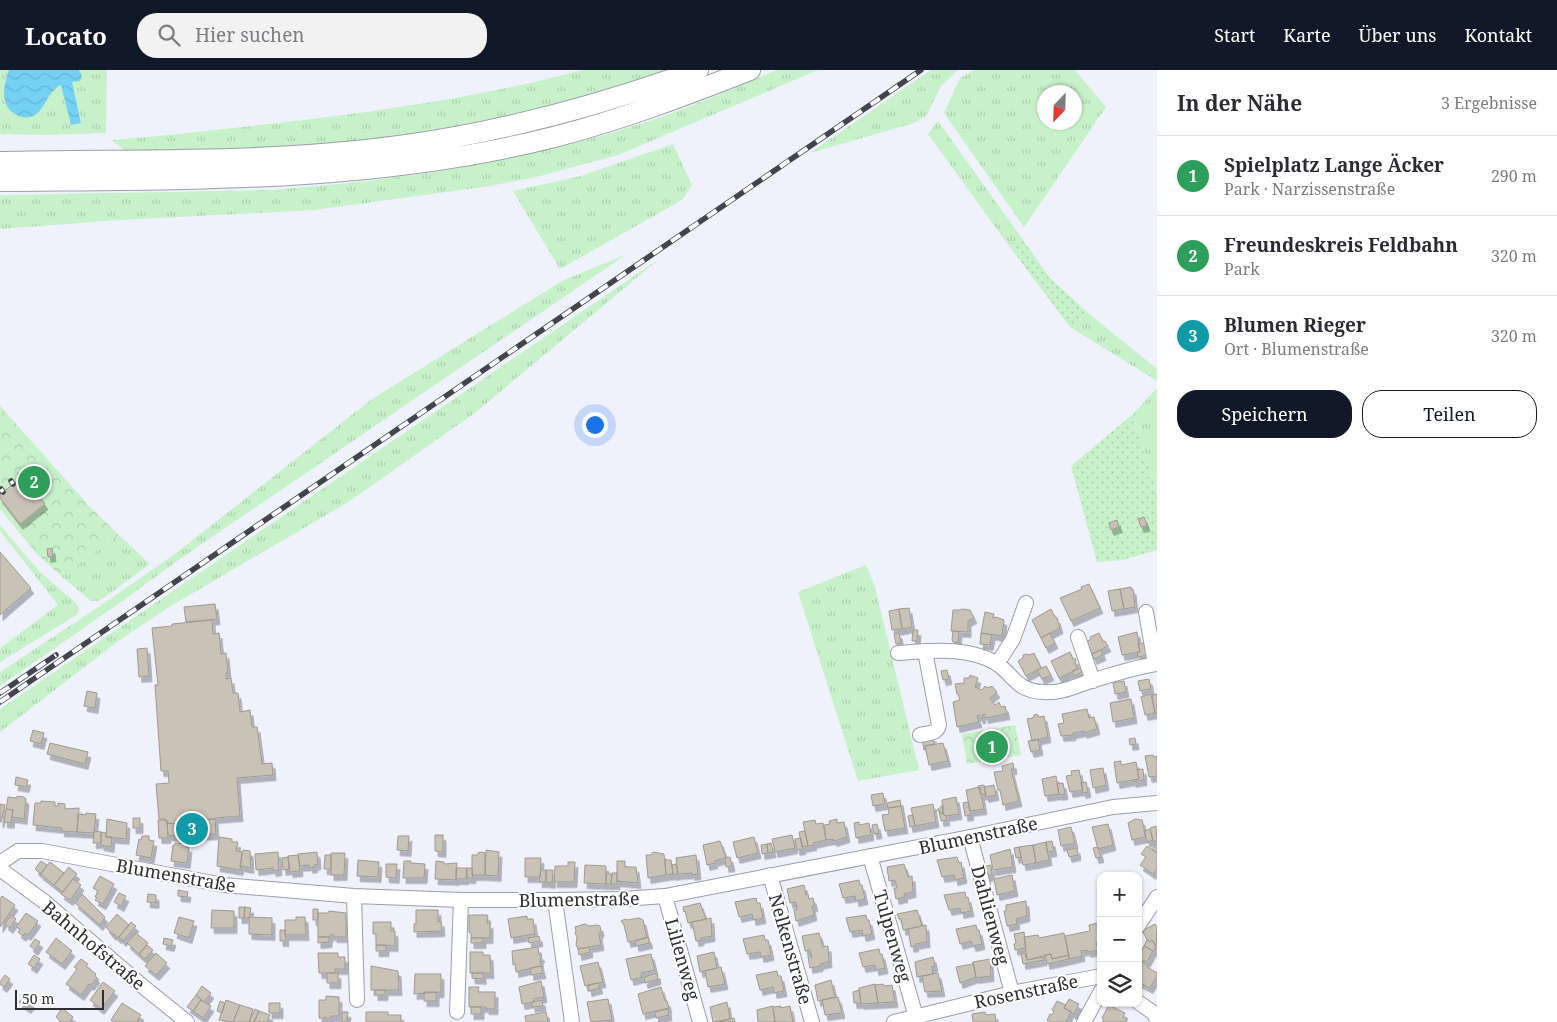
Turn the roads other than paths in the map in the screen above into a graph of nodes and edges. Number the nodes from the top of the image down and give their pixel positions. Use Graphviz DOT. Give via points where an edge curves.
graph roads {
  1 [pos="698,70"];
  2 [pos="750,70"];
  3 [pos="0,162"];
  4 [pos="0,181"];
  5 [pos="1026,603"];
  6 [pos="1146,612"];
  7 [pos="1078,638"];
  8 [pos="925,651"];
  9 [pos="898,653"];
  10 [pos="997,664"];
  11 [pos="1156,664"];
  12 [pos="1093,680"];
  13 [pos="920,735"];
  14 [pos="1157,803"];
  15 [pos="970,837"];
  16 [pos="870,856"];
  17 [pos="0,864"];
  18 [pos="0,869"];
  19 [pos="770,875"];
  20 [pos="354,896"];
  21 [pos="665,896"];
  22 [pos="1157,897"];
  23 [pos="460,900"];
  24 [pos="555,900"];
  25 [pos="1142,920"];
  26 [pos="1097,977"];
  27 [pos="1012,993"];
  28 [pos="1097,998"];
  29 [pos="357,1000"];
  30 [pos="1142,1005"];
  31 [pos="457,1012"];
  32 [pos="1156,1016"];
  33 [pos="916,1017"];
  34 [pos="188,1022"];
  35 [pos="572,1022"];
  36 [pos="700,1022"];
  37 [pos="812,1022"];
  38 [pos="894,1022"];
  39 [pos="1084,1022"];
  1 -- 3 [label="highway" via="582,109 523,124 398,146 245,158"];
  2 -- 4 [label="highway" via="601,124 552,138 441,159 354,171 282,175"];
  5 -- 10 [label="street" via="1013,639"];
  6 -- 11 [label="street"];
  7 -- 12 [label="street"];
  8 -- 9 [label="street"];
  8 -- 10 [label="street" via="972,654"];
  8 -- 13 [label="street" via="939,725 935,732"];
  10 -- 12 [label="street" via="1020,686 1031,690 1056,692"];
  11 -- 12 [label="street"];
  14 -- 15 [label="street, Blumenstraße" via="1113,807"];
  15 -- 16 [label="street, Blumenstraße"];
  15 -- 27 [label="street, Dahlienweg"];
  16 -- 19 [label="street, Blumenstraße"];
  16 -- 33 [label="street, Tulpenweg"];
  17 -- 20 [label="street, Blumenstraße" via="18,851 42,851 224,886"];
  18 -- 34 [label="street, Bahnhofstraße" via="46,903"];
  19 -- 21 [label="street, Blumenstraße"];
  19 -- 37 [label="street, Nelkenstraße"];
  20 -- 23 [label="street, Blumenstraße"];
  20 -- 29 [label="street"];
  21 -- 24 [label="street, Blumenstraße"];
  21 -- 36 [label="street, Lilienweg"];
  22 -- 25 [label="street"];
  23 -- 24 [label="street, Blumenstraße"];
  23 -- 31 [label="street"];
  24 -- 35 [label="street"];
  26 -- 27 [label="street, Rosenstraße"];
  27 -- 33 [label="street, Rosenstraße"];
  28 -- 39 [label="street"];
  30 -- 32 [label="street"];
  33 -- 38 [label="street, Rosenstraße"];
}
